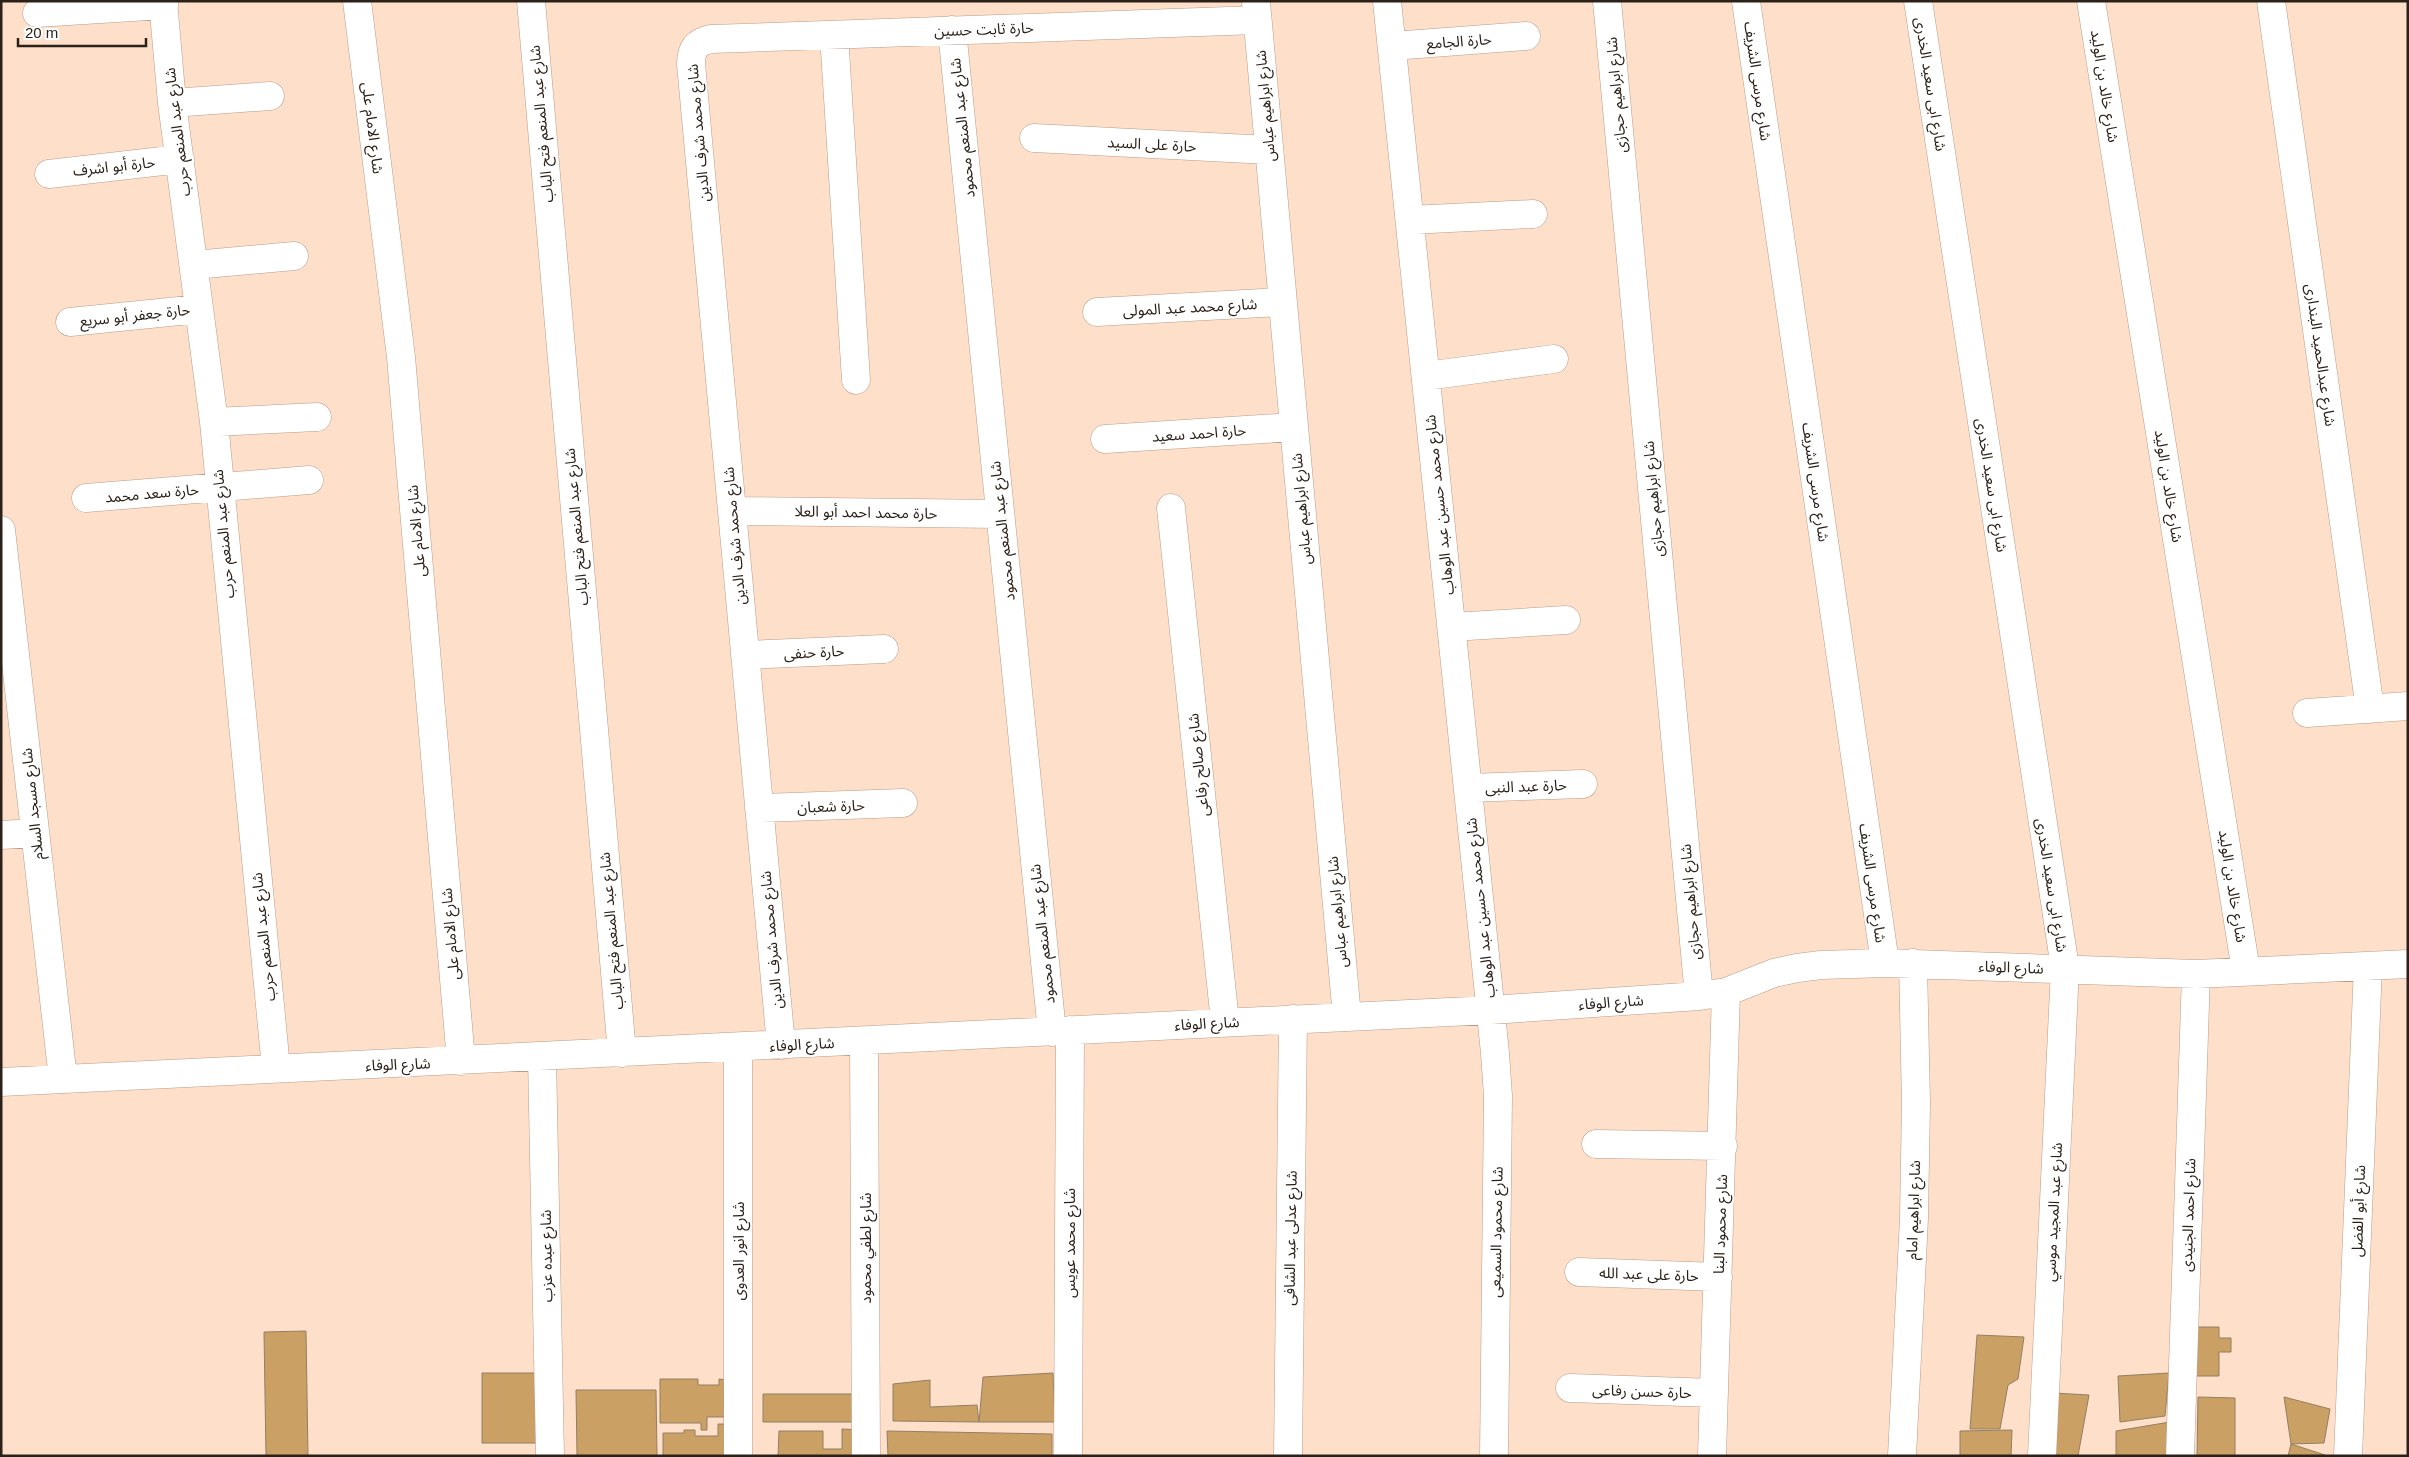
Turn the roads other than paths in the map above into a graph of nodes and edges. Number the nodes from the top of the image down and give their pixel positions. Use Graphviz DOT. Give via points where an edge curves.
graph roads {
  1 [pos="357,1"];
  2 [pos="531,1"];
  3 [pos="1387,1"];
  4 [pos="1608,1"];
  5 [pos="1746,1"];
  6 [pos="1918,1"];
  7 [pos="2091,1"];
  8 [pos="2271,1"];
  9 [pos="163,3"];
  10 [pos="1256,11"];
  11 [pos="37,12"];
  12 [pos="952,30"];
  13 [pos="834,34"];
  14 [pos="1526,36"];
  15 [pos="711,39"];
  16 [pos="1392,46"];
  17 [pos="270,96"];
  18 [pos="172,103"];
  19 [pos="1034,138"];
  20 [pos="1269,150"];
  21 [pos="180,159"];
  22 [pos="49,174"];
  23 [pos="1532,214"];
  24 [pos="1410,220"];
  25 [pos="294,256"];
  26 [pos="194,265"];
  27 [pos="1283,302"];
  28 [pos="199,309"];
  29 [pos="1097,312"];
  30 [pos="70,322"];
  31 [pos="1554,359"];
  32 [pos="1426,376"];
  33 [pos="856,380"];
  34 [pos="316,417"];
  35 [pos="214,422"];
  36 [pos="1294,427"];
  37 [pos="1105,439"];
  38 [pos="308,480"];
  39 [pos="218,487"];
  40 [pos="86,498"];
  41 [pos="1171,508"];
  42 [pos="732,511"];
  43 [pos="1000,514"];
  44 [pos="1,530"];
  45 [pos="1566,620"];
  46 [pos="1452,627"];
  47 [pos="884,649"];
  48 [pos="745,655"];
  49 [pos="10,688"];
  50 [pos="2408,706"];
  51 [pos="2370,709"];
  52 [pos="2307,713"];
  53 [pos="1583,784"];
  54 [pos="1468,788"];
  55 [pos="903,803"];
  56 [pos="760,808"];
  57 [pos="35,833"];
  58 [pos="1,835"];
  59 [pos="1885,963"];
  60 [pos="1912,964"];
  61 [pos="2408,964"];
  62 [pos="2368,966"];
  63 [pos="2065,968"];
  64 [pos="2246,971"];
  65 [pos="2196,974"];
  66 [pos="1726,992"];
  67 [pos="1699,996"];
  68 [pos="1491,1010"];
  69 [pos="1347,1017"];
  70 [pos="1292,1020"];
  71 [pos="1225,1022"];
  72 [pos="1061,1031"];
  73 [pos="864,1041"];
  74 [pos="781,1045"];
  75 [pos="738,1047"];
  76 [pos="622,1053"];
  77 [pos="542,1057"];
  78 [pos="461,1061"];
  79 [pos="276,1068"];
  80 [pos="63,1079"];
  81 [pos="1,1082"];
  82 [pos="1596,1144"];
  83 [pos="1722,1146"];
  84 [pos="1579,1272"];
  85 [pos="1718,1277"];
  86 [pos="1570,1388"];
  87 [pos="1714,1393"];
  88 [pos="550,1456"];
  89 [pos="738,1456"];
  90 [pos="866,1456"];
  91 [pos="1068,1456"];
  92 [pos="1288,1456"];
  93 [pos="1494,1456"];
  94 [pos="1712,1456"];
  95 [pos="1902,1456"];
  96 [pos="2042,1456"];
  97 [pos="2180,1456"];
  98 [pos="2348,1456"];
  1 -- 78 [label="street, شارع الامام على" via="401,357"];
  2 -- 76 [label="street, شارع عبد المنعم فتح الباب"];
  3 -- 16 [label="street, شارع محمد حسين عبد الوهاب"];
  4 -- 67 [label="street, شارع ابراهيم حجازى"];
  5 -- 59 [label="street, شارع مرسى الشريف"];
  6 -- 63 [label="street, شارع ابى سعيد الخدرى"];
  7 -- 64 [label="street, شارع خالد بن الوليد"];
  8 -- 51 [label="street, شارع عبدالحميد البندارى"];
  9 -- 11 [label="street"];
  9 -- 18 [label="street, شارع عبد المنعم حرب"];
  10 -- 12 [label="street, حارة ثابت حسين"];
  10 -- 20 [label="street, شارع ابراهيم عباس"];
  12 -- 13 [label="street, حارة ثابت حسين"];
  12 -- 43 [label="street, شارع عبد المنعم محمود"];
  13 -- 15 [label="street, حارة ثابت حسين"];
  13 -- 33 [label="street"];
  14 -- 16 [label="street, حارة الجامع"];
  15 -- 42 [label="street, شارع محمد شرف الدين" via="695,47 691,64"];
  16 -- 24 [label="street, شارع محمد حسين عبد الوهاب"];
  17 -- 18 [label="street"];
  18 -- 21 [label="street, شارع عبد المنعم حرب"];
  19 -- 20 [label="street, حارة على السيد"];
  20 -- 27 [label="street, شارع ابراهيم عباس"];
  21 -- 22 [label="street, حارة أبو اشرف"];
  21 -- 26 [label="street, شارع عبد المنعم حرب"];
  23 -- 24 [label="street"];
  24 -- 32 [label="street, شارع محمد حسين عبد الوهاب"];
  25 -- 26 [label="street"];
  26 -- 28 [label="street, شارع عبد المنعم حرب"];
  27 -- 29 [label="street, شارع محمد عبد المولى"];
  27 -- 36 [label="street, شارع ابراهيم عباس"];
  28 -- 30 [label="street, حارة جعفر أبو سريع"];
  28 -- 35 [label="street, شارع عبد المنعم حرب"];
  31 -- 32 [label="street"];
  32 -- 46 [label="street, شارع محمد حسين عبد الوهاب"];
  34 -- 35 [label="street"];
  35 -- 39 [label="street, شارع عبد المنعم حرب"];
  36 -- 37 [label="street, حارة احمد سعيد"];
  36 -- 69 [label="street, شارع ابراهيم عباس"];
  38 -- 39 [label="street, حارة سعد محمد"];
  39 -- 40 [label="street, حارة سعد محمد"];
  39 -- 79 [label="street, شارع عبد المنعم حرب"];
  41 -- 71 [label="street, شارع صالح رفاعى"];
  42 -- 43 [label="street, حارة محمد احمد أبو العلا"];
  42 -- 48 [label="street, شارع محمد شرف الدين"];
  43 -- 72 [label="street, شارع عبد المنعم محمود"];
  44 -- 49 [label="street, شارع مسجد السلام"];
  45 -- 46 [label="street"];
  46 -- 54 [label="street, شارع محمد حسين عبد الوهاب"];
  47 -- 48 [label="street, حارة حنفى"];
  48 -- 56 [label="street, شارع محمد شرف الدين"];
  49 -- 57 [label="street, شارع مسجد السلام"];
  50 -- 51 [label="street"];
  51 -- 52 [label="street"];
  53 -- 54 [label="street, حارة عبد النبى"];
  54 -- 68 [label="street, شارع محمد حسين عبد الوهاب"];
  55 -- 56 [label="street, حارة شعبان"];
  56 -- 74 [label="street, شارع محمد شرف الدين"];
  57 -- 58 [label="street"];
  57 -- 80 [label="street, شارع مسجد السلام"];
  59 -- 60 [label="street, شارع الوفاء"];
  59 -- 66 [label="street, شارع الوفاء" via="1796,968"];
  60 -- 63 [label="street, شارع الوفاء"];
  60 -- 95 [label="street, شارع ابراهيم امام" via="1916,1103 1914,1218"];
  61 -- 62 [label="street, شارع الوفاء"];
  62 -- 64 [label="street, شارع الوفاء"];
  62 -- 98 [label="street, شارع أبو الفضل"];
  63 -- 65 [label="street, شارع الوفاء"];
  63 -- 96 [label="street, شارع عبد المجيد موسي"];
  64 -- 65 [label="street, شارع الوفاء"];
  65 -- 97 [label="street, شارع احمد الجنيدى"];
  66 -- 67 [label="street, شارع الوفاء"];
  66 -- 83 [label="street, شارع محمود البنا"];
  67 -- 68 [label="street, شارع الوفاء"];
  68 -- 69 [label="street, شارع الوفاء"];
  68 -- 93 [label="street, شارع محمود السميعى" via="1498,1096"];
  69 -- 70 [label="street, شارع الوفاء"];
  70 -- 71 [label="street, شارع الوفاء"];
  70 -- 92 [label="street, شارع عدلى عبد الشافى"];
  71 -- 72 [label="street, شارع الوفاء"];
  72 -- 73 [label="street, شارع الوفاء"];
  72 -- 91 [label="street, شارع محمد عويس"];
  73 -- 74 [label="street, شارع الوفاء"];
  73 -- 90 [label="street, شارع لطفي محمود"];
  74 -- 75 [label="street, شارع الوفاء"];
  75 -- 76 [label="street, شارع الوفاء"];
  75 -- 89 [label="street, شارع انور العدوى"];
  76 -- 77 [label="street, شارع الوفاء"];
  77 -- 78 [label="street, شارع الوفاء"];
  77 -- 88 [label="street, شارع عبده عزب"];
  78 -- 79 [label="street, شارع الوفاء"];
  79 -- 80 [label="street, شارع الوفاء"];
  80 -- 81 [label="street, شارع الوفاء"];
  82 -- 83 [label="street"];
  83 -- 85 [label="street, شارع محمود البنا"];
  84 -- 85 [label="street, حارة على عبد الله"];
  85 -- 87 [label="street, شارع محمود البنا"];
  86 -- 87 [label="street, حارة حسن رفاعى"];
  87 -- 94 [label="street, شارع محمود البنا"];
}
